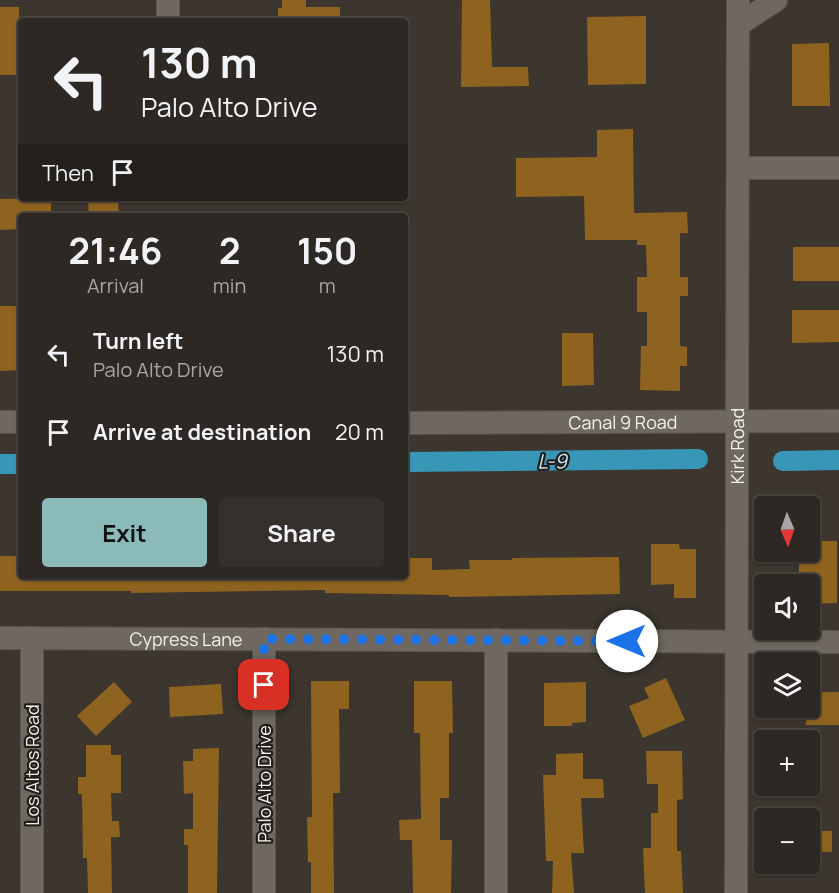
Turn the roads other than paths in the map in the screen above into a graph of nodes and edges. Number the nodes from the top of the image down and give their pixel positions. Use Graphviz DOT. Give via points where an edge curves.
graph roads {
  1 [pos="168,0"];
  2 [pos="738,0"];
  3 [pos="776,0"];
  4 [pos="168,18"];
  5 [pos="738,25"];
  6 [pos="738,168"];
  7 [pos="839,168"];
  8 [pos="737,421"];
  9 [pos="839,421"];
  10 [pos="0,422"];
  11 [pos="18,422"];
  12 [pos="408,423"];
  13 [pos="0,638"];
  14 [pos="32,638"];
  15 [pos="264,639"];
  16 [pos="496,640"];
  17 [pos="737,641"];
  18 [pos="839,642"];
  19 [pos="32,893"];
  20 [pos="264,893"];
  21 [pos="496,893"];
  22 [pos="736,893"];
  1 -- 4 [label="street"];
  2 -- 5 [label="street, Kirk Road"];
  3 -- 5 [label="street"];
  5 -- 6 [label="street, Kirk Road"];
  6 -- 7 [label="street"];
  6 -- 8 [label="street, Kirk Road"];
  8 -- 9 [label="street, Canal 9 Road"];
  8 -- 12 [label="street, Canal 9 Road"];
  8 -- 17 [label="street, Kirk Road"];
  10 -- 11 [label="street"];
  13 -- 14 [label="street, Cypress Lane"];
  14 -- 15 [label="street, Cypress Lane"];
  14 -- 19 [label="street, Los Altos Road"];
  15 -- 16 [label="street, Cypress Lane"];
  15 -- 20 [label="street, Palo Alto Drive"];
  16 -- 17 [label="street, Cypress Lane"];
  16 -- 21 [label="street"];
  17 -- 18 [label="street, Cypress Lane"];
  17 -- 22 [label="street, Kirk Road"];
}
